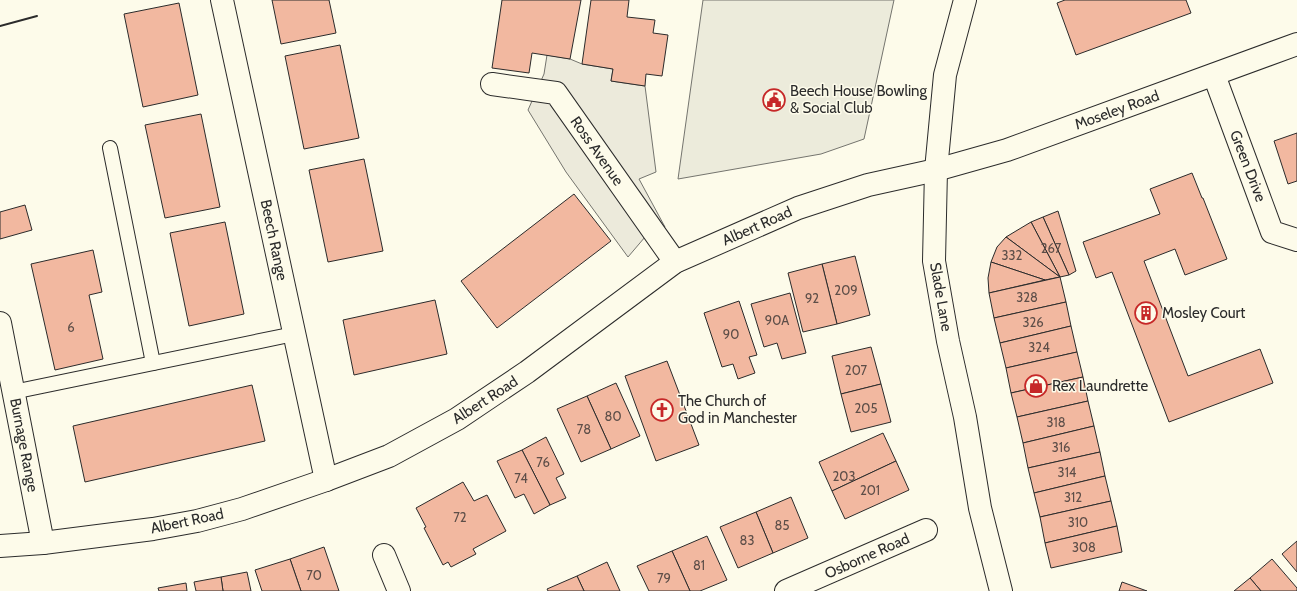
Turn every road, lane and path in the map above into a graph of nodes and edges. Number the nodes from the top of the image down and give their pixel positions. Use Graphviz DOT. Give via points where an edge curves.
graph roads {
  1 [pos="222,0"];
  2 [pos="965,0"];
  3 [pos="1297,44"];
  4 [pos="1214,75"];
  5 [pos="492,84"];
  6 [pos="110,148"];
  7 [pos="936,170"];
  8 [pos="1297,240"];
  9 [pos="675,262"];
  10 [pos="0,323"];
  11 [pos="294,334"];
  12 [pos="153,363"];
  13 [pos="8,384"];
  14 [pos="326,480"];
  15 [pos="926,530"];
  16 [pos="43,543"];
  17 [pos="0,546"];
  18 [pos="384,555"];
  19 [pos="399,591"];
  20 [pos="786,591"];
  21 [pos="1001,591"];
  1 -- 11 [label="street, Beech Range"];
  2 -- 7 [label="street, Slade Lane" via="945,75"];
  3 -- 4 [label="street, Moseley Road"];
  4 -- 7 [label="street, Moseley Road" via="1008,150"];
  4 -- 8 [label="street, Green Drive" via="1272,232"];
  5 -- 9 [label="street, Ross Avenue" via="556,93"];
  6 -- 12 [label="lane"];
  7 -- 9 [label="street, Albert Road" via="868,185 798,208"];
  7 -- 21 [label="street, Slade Lane" via="934,261 980,508"];
  9 -- 14 [label="street, Albert Road" via="528,372 457,419 389,456"];
  10 -- 13 [label="street, Burnage Range"];
  11 -- 12 [label="lane"];
  11 -- 14 [label="street, Beech Range"];
  12 -- 13 [label="lane"];
  13 -- 16 [label="street, Burnage Range"];
  14 -- 16 [label="street, Albert Road" via="242,509 197,521"];
  15 -- 20 [label="street, Osborne Road"];
  16 -- 17 [label="street, Albert Road"];
  18 -- 19 [label="street"];
}
